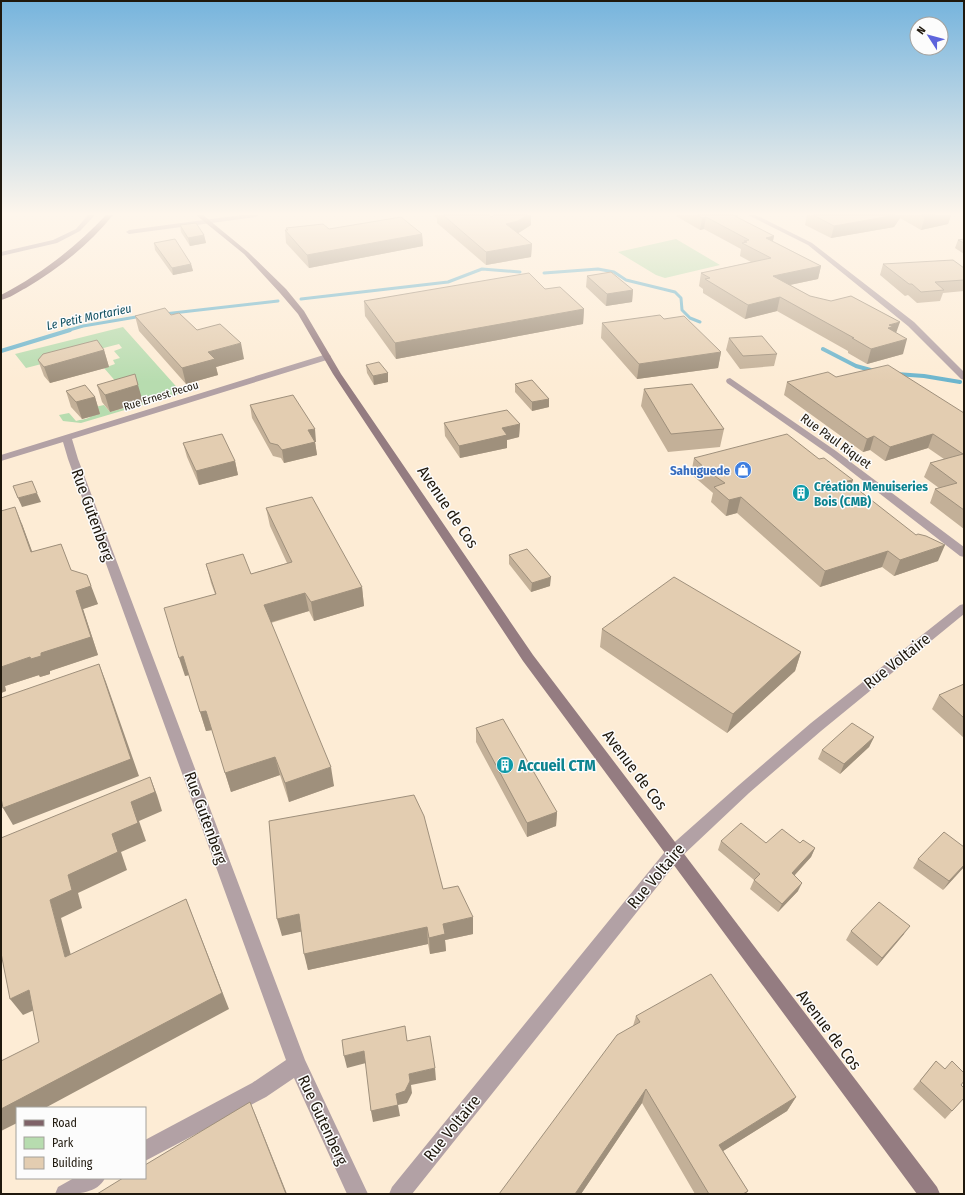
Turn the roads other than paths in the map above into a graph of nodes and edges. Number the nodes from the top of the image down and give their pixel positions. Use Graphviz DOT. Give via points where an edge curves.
graph roads {
  1 [pos="50,271"];
  2 [pos="263,271"];
  3 [pos="843,271"];
  4 [pos="1,298"];
  5 [pos="328,357"];
  6 [pos="964,377"];
  7 [pos="730,381"];
  8 [pos="67,438"];
  9 [pos="1,458"];
  10 [pos="964,553"];
  11 [pos="964,608"];
  12 [pos="674,853"];
  13 [pos="297,1064"];
  14 [pos="146,1150"];
  15 [pos="93,1179"];
  16 [pos="65,1194"];
  17 [pos="358,1194"];
  18 [pos="399,1194"];
  19 [pos="930,1194"];
  1 -- 4 [label="main road"];
  2 -- 5 [label="street, Avenue de Cos" via="301,313"];
  3 -- 6 [label="street" via="910,324"];
  5 -- 8 [label="street, Rue Ernest Pecou"];
  5 -- 12 [label="street, Avenue de Cos" via="528,658"];
  7 -- 10 [label="street, Rue Paul Riquet" via="833,453"];
  8 -- 9 [label="street, Rue Ernest Pecou"];
  8 -- 13 [label="street, Rue Gutenberg"];
  11 -- 12 [label="street, Rue Voltaire" via="846,701"];
  12 -- 18 [label="street, Rue Voltaire"];
  12 -- 19 [label="street, Avenue de Cos"];
  13 -- 14 [label="street" via="259,1090"];
  13 -- 17 [label="street, Rue Gutenberg"];
  15 -- 16 [label="street"];
}
